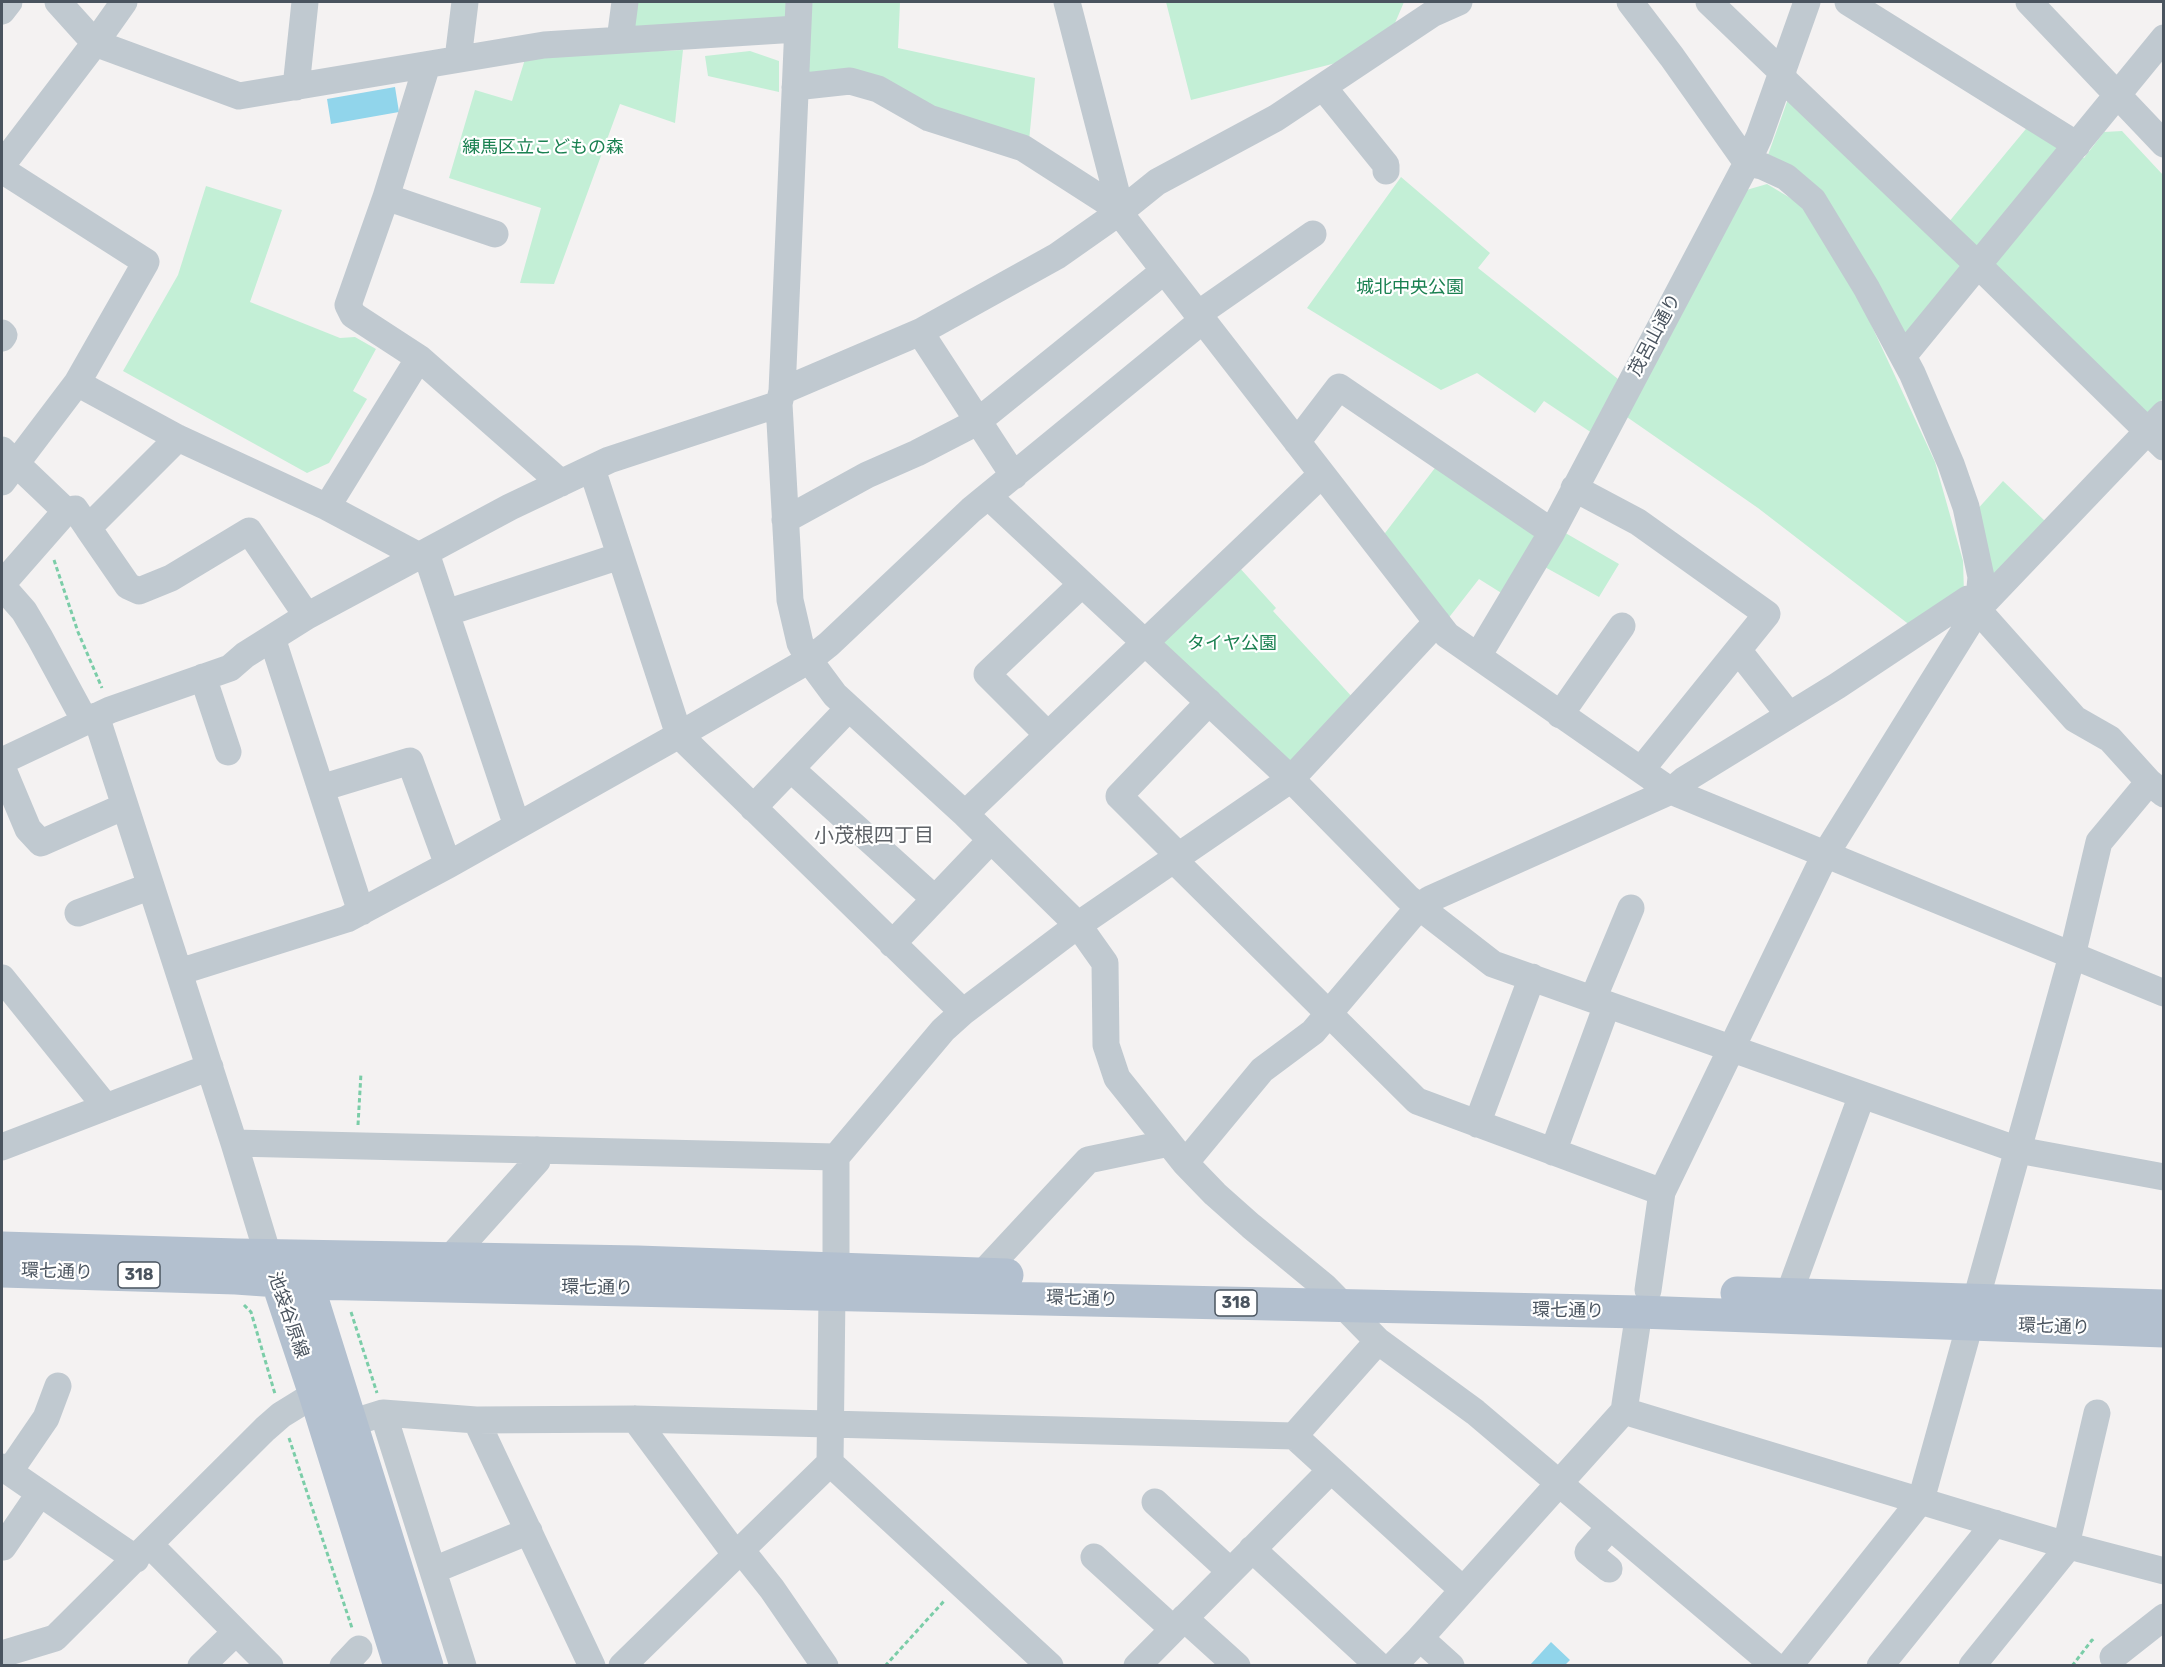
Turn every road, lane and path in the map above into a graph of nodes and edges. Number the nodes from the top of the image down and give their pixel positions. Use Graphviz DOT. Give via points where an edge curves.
graph roads {
  1 [pos="9,2"];
  2 [pos="58,2"];
  3 [pos="124,2"];
  4 [pos="305,2"];
  5 [pos="465,2"];
  6 [pos="625,2"];
  7 [pos="798,2"];
  8 [pos="1067,2"];
  9 [pos="1459,2"];
  10 [pos="1630,2"];
  11 [pos="1709,2"];
  12 [pos="1807,2"];
  13 [pos="1848,2"];
  14 [pos="2029,2"];
  15 [pos="1430,8"];
  16 [pos="2,11"];
  17 [pos="797,29"];
  18 [pos="2163,38"];
  19 [pos="620,40"];
  20 [pos="95,43"];
  21 [pos="458,59"];
  22 [pos="427,65"];
  23 [pos="1782,75"];
  24 [pos="296,87"];
  25 [pos="795,87"];
  26 [pos="1323,87"];
  27 [pos="2118,93"];
  28 [pos="2163,144"];
  29 [pos="2077,145"];
  30 [pos="1747,163"];
  31 [pos="2,165"];
  32 [pos="2,170"];
  33 [pos="1386,171"];
  34 [pos="386,197"];
  35 [pos="1121,211"];
  36 [pos="495,234"];
  37 [pos="1313,234"];
  38 [pos="1977,264"];
  39 [pos="1164,271"];
  40 [pos="1200,317"];
  41 [pos="920,332"];
  42 [pos="2,333"];
  43 [pos="2,338"];
  44 [pos="1904,355"];
  45 [pos="419,358"];
  46 [pos="77,382"];
  47 [pos="781,397"];
  48 [pos="977,422"];
  49 [pos="2158,431"];
  50 [pos="178,438"];
  51 [pos="1297,442"];
  52 [pos="6,465"];
  53 [pos="591,469"];
  54 [pos="1322,474"];
  55 [pos="1014,476"];
  56 [pos="561,483"];
  57 [pos="1574,488"];
  58 [pos="988,496"];
  59 [pos="327,507"];
  60 [pos="66,511"];
  61 [pos="785,520"];
  62 [pos="88,528"];
  63 [pos="1552,532"];
  64 [pos="45,536"];
  65 [pos="423,555"];
  66 [pos="620,556"];
  67 [pos="1082,584"];
  68 [pos="2,585"];
  69 [pos="1978,609"];
  70 [pos="446,613"];
  71 [pos="307,616"];
  72 [pos="1437,622"];
  73 [pos="1622,626"];
  74 [pos="272,638"];
  75 [pos="1146,643"];
  76 [pos="1738,650"];
  77 [pos="1478,656"];
  78 [pos="809,660"];
  79 [pos="202,677"];
  80 [pos="1209,702"];
  81 [pos="849,708"];
  82 [pos="1560,715"];
  83 [pos="1789,715"];
  84 [pos="97,716"];
  85 [pos="679,735"];
  86 [pos="1048,735"];
  87 [pos="228,752"];
  88 [pos="2,760"];
  89 [pos="2,767"];
  90 [pos="791,769"];
  91 [pos="1641,770"];
  92 [pos="1291,779"];
  93 [pos="321,788"];
  94 [pos="2156,788"];
  95 [pos="1671,791"];
  96 [pos="125,806"];
  97 [pos="753,808"];
  98 [pos="965,814"];
  99 [pos="517,826"];
  100 [pos="991,840"];
  101 [pos="1825,855"];
  102 [pos="1176,858"];
  103 [pos="448,865"];
  104 [pos="151,886"];
  105 [pos="935,900"];
  106 [pos="1419,907"];
  107 [pos="1631,908"];
  108 [pos="361,912"];
  109 [pos="78,914"];
  110 [pos="1078,925"];
  111 [pos="892,944"];
  112 [pos="2072,956"];
  113 [pos="179,972"];
  114 [pos="1532,978"];
  115 [pos="5,991"];
  116 [pos="2163,993"];
  117 [pos="1600,1002"];
  118 [pos="963,1012"];
  119 [pos="1329,1014"];
  120 [pos="1732,1049"];
  121 [pos="210,1067"];
  122 [pos="361,1072"];
  123 [pos="1862,1095"];
  124 [pos="106,1107"];
  125 [pos="1477,1124"];
  126 [pos="357,1131"];
  127 [pos="234,1143"];
  128 [pos="1169,1143"];
  129 [pos="2,1147"];
  130 [pos="537,1150"];
  131 [pos="2018,1150"];
  132 [pos="1553,1152"];
  133 [pos="836,1157"];
  134 [pos="1185,1163"];
  135 [pos="2163,1177"];
  136 [pos="1662,1192"];
  137 [pos="2,1248"];
  138 [pos="451,1257"];
  139 [pos="2,1271"];
  140 [pos="284,1273"];
  141 [pos="982,1274"];
  142 [pos="834,1281"];
  143 [pos="1789,1294"];
  144 [pos="1335,1297"];
  145 [pos="1643,1301"];
  146 [pos="243,1303"];
  147 [pos="2163,1306"];
  148 [pos="351,1312"];
  149 [pos="1973,1312"];
  150 [pos="2163,1331"];
  151 [pos="1378,1341"];
  152 [pos="331,1358"];
  153 [pos="58,1386"];
  154 [pos="315,1394"];
  155 [pos="1624,1411"];
  156 [pos="383,1413"];
  157 [pos="2097,1413"];
  158 [pos="281,1415"];
  159 [pos="635,1419"];
  160 [pos="476,1420"];
  161 [pos="351,1423"];
  162 [pos="829,1423"];
  163 [pos="1294,1436"];
  164 [pos="830,1463"];
  165 [pos="5,1469"];
  166 [pos="1331,1470"];
  167 [pos="1559,1483"];
  168 [pos="40,1493"];
  169 [pos="1921,1500"];
  170 [pos="1155,1502"];
  171 [pos="1995,1523"];
  172 [pos="1610,1527"];
  173 [pos="529,1531"];
  174 [pos="2068,1546"];
  175 [pos="3,1547"];
  176 [pos="1252,1549"];
  177 [pos="143,1552"];
  178 [pos="736,1555"];
  179 [pos="1094,1557"];
  180 [pos="1609,1569"];
  181 [pos="434,1570"];
  182 [pos="1230,1571"];
  183 [pos="2163,1571"];
  184 [pos="960,1584"];
  185 [pos="1463,1590"];
  186 [pos="2163,1617"];
  187 [pos="1178,1623"];
  188 [pos="236,1632"];
  189 [pos="1420,1638"];
  190 [pos="18,1656"];
  191 [pos="351,1657"];
  192 [pos="2113,1657"];
  193 [pos="465,1663"];
  194 [pos="201,1665"];
  195 [pos="270,1665"];
  196 [pos="400,1665"];
  197 [pos="427,1665"];
  198 [pos="592,1665"];
  199 [pos="622,1665"];
  200 [pos="805,1665"];
  201 [pos="825,1665"];
  202 [pos="885,1665"];
  203 [pos="1050,1665"];
  204 [pos="1137,1665"];
  205 [pos="1237,1665"];
  206 [pos="1379,1665"];
  207 [pos="1393,1665"];
  208 [pos="1450,1665"];
  209 [pos="1775,1665"];
  210 [pos="1789,1665"];
  211 [pos="1880,1665"];
  212 [pos="1972,1665"];
  1 -- 16 [label="street"];
  2 -- 20 [label="street"];
  3 -- 20 [label="street"];
  4 -- 24 [label="street"];
  5 -- 21 [label="street"];
  6 -- 19 [label="street"];
  7 -- 17 [label="street"];
  8 -- 35 [label="street"];
  9 -- 15 [label="street"];
  10 -- 30 [label="street"];
  11 -- 23 [label="street"];
  12 -- 23 [label="street, 茂呂山通り"];
  13 -- 29 [label="street"];
  14 -- 27 [label="street"];
  15 -- 26 [label="street"];
  17 -- 19 [label="street"];
  17 -- 25 [label="street"];
  18 -- 27 [label="street"];
  19 -- 21 [label="street" via="544,45"];
  20 -- 24 [label="street" via="239,96"];
  20 -- 31 [label="street"];
  21 -- 22 [label="street"];
  22 -- 24 [label="street"];
  22 -- 34 [label="street"];
  23 -- 30 [label="street, 茂呂山通り"];
  23 -- 38 [label="street"];
  25 -- 35 [label="street" via="850,81 880,89 929,118 1023,148"];
  25 -- 47 [label="street"];
  26 -- 33 [label="street" via="1386,165"];
  26 -- 35 [label="street" via="1276,118 1157,182"];
  27 -- 28 [label="street"];
  27 -- 29 [label="street"];
  29 -- 38 [label="street"];
  30 -- 44 [label="street" via="1786,177 1813,200"];
  30 -- 57 [label="street, 茂呂山通り"];
  32 -- 46 [label="street" via="146,262"];
  34 -- 36 [label="street"];
  34 -- 45 [label="street" via="348,305 353,315"];
  35 -- 39 [label="street"];
  35 -- 41 [label="street" via="1057,256"];
  37 -- 40 [label="street"];
  38 -- 44 [label="street"];
  38 -- 49 [label="street"];
  39 -- 40 [label="street"];
  39 -- 48 [label="street"];
  40 -- 51 [label="street"];
  40 -- 55 [label="street"];
  41 -- 47 [label="street"];
  41 -- 48 [label="street"];
  42 -- 43 [label="street"];
  44 -- 69 [label="street" via="1966,507 1981,577"];
  45 -- 56 [label="street"];
  45 -- 59 [label="street"];
  46 -- 50 [label="street"];
  46 -- 52 [label="street"];
  47 -- 53 [label="street"];
  47 -- 61 [label="street"];
  48 -- 55 [label="street"];
  48 -- 61 [label="street"];
  49 -- 69 [label="street"];
  50 -- 59 [label="street"];
  50 -- 62 [label="street"];
  51 -- 54 [label="street"];
  51 -- 63 [label="street" via="1339,387"];
  52 -- 60 [label="street"];
  53 -- 56 [label="street"];
  53 -- 66 [label="street"];
  54 -- 72 [label="street"];
  54 -- 75 [label="street"];
  55 -- 58 [label="street"];
  56 -- 65 [label="street"];
  57 -- 63 [label="street, 茂呂山通り"];
  57 -- 76 [label="street" via="1638,522 1767,614"];
  58 -- 67 [label="street"];
  58 -- 78 [label="street"];
  59 -- 65 [label="street"];
  60 -- 62 [label="street" via="75,509"];
  60 -- 64 [label="street"];
  61 -- 78 [label="street" via="790,600 800,643"];
  62 -- 71 [label="street" via="128,586 139,591 171,578 249,531"];
  63 -- 77 [label="street, 茂呂山通り"];
  64 -- 68 [label="street"];
  64 -- 84 [label="path" via="78,632"];
  65 -- 70 [label="street"];
  65 -- 71 [label="street"];
  66 -- 70 [label="street"];
  66 -- 85 [label="street"];
  67 -- 75 [label="street"];
  67 -- 86 [label="street" via="987,674"];
  68 -- 84 [label="street"];
  69 -- 83 [label="street" via="1968,599"];
  69 -- 94 [label="street" via="2075,719 2110,739"];
  69 -- 101 [label="street"];
  70 -- 99 [label="street"];
  71 -- 74 [label="street"];
  72 -- 77 [label="street" via="1447,635"];
  72 -- 92 [label="street"];
  73 -- 82 [label="street"];
  74 -- 79 [label="street" via="230,668"];
  74 -- 93 [label="street"];
  75 -- 80 [label="street"];
  75 -- 86 [label="street"];
  76 -- 83 [label="street"];
  76 -- 91 [label="street"];
  77 -- 82 [label="street"];
  78 -- 81 [label="street"];
  78 -- 85 [label="street"];
  79 -- 84 [label="street"];
  79 -- 87 [label="street"];
  80 -- 92 [label="street"];
  80 -- 102 [label="street" via="1119,796"];
  81 -- 90 [label="street"];
  81 -- 98 [label="street"];
  82 -- 91 [label="street"];
  83 -- 95 [label="street"];
  84 -- 88 [label="street"];
  84 -- 96 [label="street"];
  85 -- 97 [label="street"];
  85 -- 99 [label="street"];
  86 -- 98 [label="street"];
  89 -- 96 [label="street" via="28,829 41,843"];
  90 -- 97 [label="street"];
  90 -- 105 [label="street"];
  91 -- 95 [label="street"];
  92 -- 102 [label="street"];
  92 -- 106 [label="street"];
  93 -- 103 [label="street" via="410,761"];
  93 -- 108 [label="street"];
  94 -- 112 [label="street" via="2099,842"];
  95 -- 101 [label="street"];
  95 -- 106 [label="street"];
  96 -- 104 [label="street"];
  97 -- 111 [label="street"];
  98 -- 100 [label="street"];
  99 -- 103 [label="street"];
  100 -- 105 [label="street"];
  100 -- 110 [label="street"];
  101 -- 112 [label="street"];
  101 -- 120 [label="street"];
  102 -- 110 [label="street"];
  102 -- 119 [label="street"];
  103 -- 108 [label="street"];
  104 -- 109 [label="street"];
  104 -- 113 [label="street"];
  105 -- 111 [label="street"];
  106 -- 114 [label="street" via="1493,964"];
  106 -- 119 [label="street"];
  107 -- 117 [label="street"];
  108 -- 113 [label="street"];
  110 -- 118 [label="street"];
  110 -- 128 [label="street" via="1105,963 1106,1045 1117,1078"];
  111 -- 118 [label="street"];
  112 -- 116 [label="street"];
  112 -- 131 [label="street"];
  113 -- 121 [label="street"];
  114 -- 117 [label="street"];
  114 -- 125 [label="street"];
  115 -- 124 [label="street"];
  117 -- 120 [label="street"];
  117 -- 132 [label="street"];
  118 -- 133 [label="street" via="943,1030"];
  119 -- 125 [label="street" via="1417,1101"];
  119 -- 134 [label="street" via="1313,1032 1262,1070"];
  120 -- 123 [label="street"];
  120 -- 136 [label="street"];
  121 -- 124 [label="street"];
  121 -- 127 [label="street"];
  122 -- 126 [label="path"];
  123 -- 131 [label="street"];
  123 -- 143 [label="street"];
  124 -- 129 [label="street"];
  125 -- 132 [label="street"];
  127 -- 130 [label="street"];
  127 -- 140 [label="street"];
  128 -- 134 [label="street"];
  128 -- 141 [label="street" via="1088,1160"];
  130 -- 133 [label="street"];
  130 -- 138 [label="street" via="537,1161"];
  131 -- 135 [label="street"];
  131 -- 149 [label="street"];
  132 -- 136 [label="street"];
  133 -- 142 [label="street"];
  134 -- 144 [label="street" via="1215,1194"];
  136 -- 145 [label="street"];
  137 -- 140 [label="main road, 環七通り / 318"];
  138 -- 140 [label="main road, 環七通り / 318"];
  138 -- 142 [label="main road, 環七通り / 318"];
  139 -- 140 [label="main road, 環七通り / 318"];
  140 -- 142 [label="main road, 環七通り / 318"];
  140 -- 152 [label="main road, 池袋谷原線"];
  140 -- 154 [label="main road, 池袋谷原線"];
  141 -- 142 [label="main road, 環七通り / 318"];
  141 -- 144 [label="main road, 環七通り / 318"];
  142 -- 144 [label="main road, 環七通り / 318"];
  142 -- 162 [label="street"];
  143 -- 145 [label="main road, 環七通り / 318"];
  143 -- 149 [label="main road, 環七通り / 318"];
  144 -- 145 [label="main road, 環七通り / 318"];
  144 -- 151 [label="street"];
  145 -- 149 [label="main road, 環七通り / 318"];
  145 -- 155 [label="street"];
  146 -- 158 [label="path" via="251,1312"];
  147 -- 149 [label="main road, 環七通り / 318"];
  148 -- 156 [label="path"];
  149 -- 150 [label="main road, 環七通り / 318"];
  149 -- 169 [label="street"];
  151 -- 163 [label="street"];
  151 -- 167 [label="street" via="1475,1412"];
  152 -- 154 [label="main road" via="324,1388"];
  152 -- 161 [label="main road, 池袋谷原線"];
  153 -- 165 [label="street" via="46,1418"];
  154 -- 158 [label="street"];
  154 -- 196 [label="main road, 池袋谷原線"];
  155 -- 167 [label="street"];
  155 -- 169 [label="street"];
  156 -- 160 [label="street"];
  156 -- 161 [label="street"];
  156 -- 181 [label="street"];
  157 -- 174 [label="street"];
  158 -- 177 [label="street"];
  158 -- 191 [label="path"];
  159 -- 160 [label="street"];
  159 -- 162 [label="street"];
  159 -- 178 [label="street"];
  160 -- 173 [label="street"];
  161 -- 197 [label="main road, 池袋谷原線"];
  162 -- 163 [label="street"];
  162 -- 164 [label="street"];
  163 -- 166 [label="street"];
  164 -- 178 [label="street"];
  164 -- 184 [label="street"];
  165 -- 168 [label="street"];
  166 -- 176 [label="street"];
  166 -- 185 [label="street"];
  167 -- 172 [label="street"];
  167 -- 185 [label="street"];
  168 -- 175 [label="street"];
  168 -- 177 [label="street"];
  169 -- 171 [label="street"];
  169 -- 210 [label="street"];
  170 -- 182 [label="street"];
  171 -- 174 [label="street"];
  171 -- 211 [label="street"];
  172 -- 180 [label="street" via="1588,1552"];
  172 -- 209 [label="street"];
  173 -- 181 [label="street"];
  173 -- 198 [label="street"];
  174 -- 183 [label="street"];
  174 -- 212 [label="street"];
  176 -- 182 [label="street"];
  176 -- 206 [label="street"];
  177 -- 188 [label="street"];
  177 -- 190 [label="street" via="55,1638"];
  178 -- 199 [label="street"];
  178 -- 200 [label="street"];
  178 -- 201 [label="street" via="772,1589"];
  179 -- 187 [label="street"];
  181 -- 193 [label="street"];
  182 -- 187 [label="street"];
  184 -- 202 [label="path"];
  184 -- 203 [label="street"];
  185 -- 189 [label="street"];
  186 -- 192 [label="street"];
  187 -- 204 [label="street"];
  187 -- 205 [label="street"];
  188 -- 194 [label="street"];
  188 -- 195 [label="street"];
  189 -- 207 [label="street"];
  189 -- 208 [label="street"];
}
